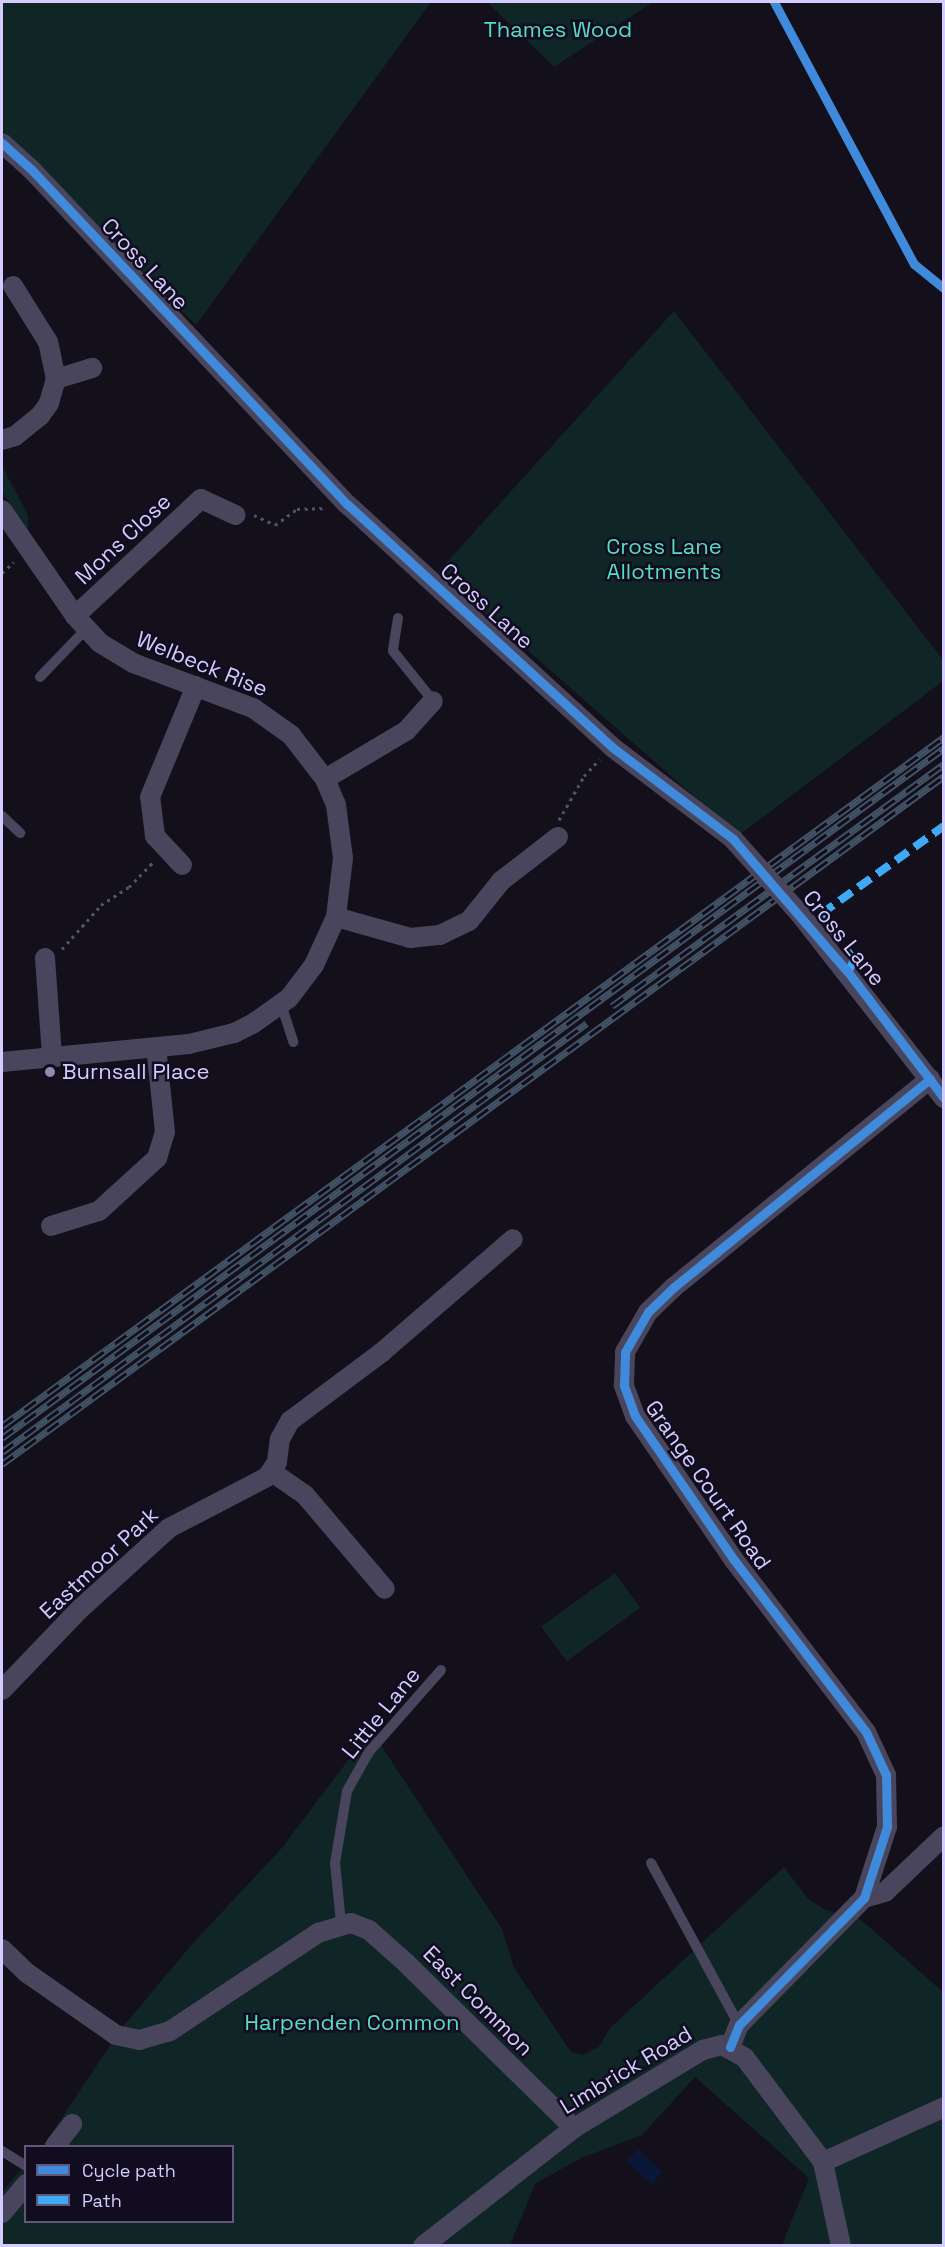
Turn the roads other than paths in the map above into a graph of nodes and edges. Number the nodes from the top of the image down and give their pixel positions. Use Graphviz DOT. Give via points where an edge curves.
graph roads {
  1 [pos="2,143"];
  2 [pos="14,286"];
  3 [pos="92,368"];
  4 [pos="56,379"];
  5 [pos="2,440"];
  6 [pos="2,510"];
  7 [pos="236,515"];
  8 [pos="398,618"];
  9 [pos="80,622"];
  10 [pos="40,677"];
  11 [pos="196,686"];
  12 [pos="433,701"];
  13 [pos="325,779"];
  14 [pos="2,816"];
  15 [pos="20,833"];
  16 [pos="558,837"];
  17 [pos="182,866"];
  18 [pos="336,917"];
  19 [pos="45,958"];
  20 [pos="281,1004"];
  21 [pos="293,1042"];
  22 [pos="156,1047"];
  23 [pos="52,1055"];
  24 [pos="2,1062"];
  25 [pos="930,1079"];
  26 [pos="944,1098"];
  27 [pos="51,1226"];
  28 [pos="513,1239"];
  29 [pos="272,1472"];
  30 [pos="385,1589"];
  31 [pos="441,1670"];
  32 [pos="2,1690"];
  33 [pos="944,1836"];
  34 [pos="651,1863"];
  35 [pos="864,1898"];
  36 [pos="340,1923"];
  37 [pos="2,1949"];
  38 [pos="740,2025"];
  39 [pos="730,2047"];
  40 [pos="944,2107"];
  41 [pos="72,2124"];
  42 [pos="574,2128"];
  43 [pos="56,2145"];
  44 [pos="2,2151"];
  45 [pos="823,2162"];
  46 [pos="24,2165"];
  47 [pos="24,2186"];
  48 [pos="2,2213"];
  49 [pos="423,2246"];
  50 [pos="841,2246"];
  1 -- 25 [label="street, Cross Lane, bridge" via="32,170 347,504 612,747 733,839 800,915"];
  2 -- 4 [label="street" via="48,342"];
  3 -- 4 [label="street"];
  4 -- 5 [label="street" via="49,403 40,416 15,436"];
  6 -- 9 [label="street, Welbeck Rise"];
  7 -- 9 [label="street, Mons Close" via="201,499"];
  8 -- 12 [label="lane" via="393,651"];
  9 -- 10 [label="lane"];
  9 -- 11 [label="street, Welbeck Rise" via="114,654"];
  11 -- 13 [label="street, Welbeck Rise" via="270,718 306,752"];
  11 -- 17 [label="street" via="150,797 151,821 165,848"];
  12 -- 13 [label="street" via="387,745"];
  13 -- 18 [label="street, Welbeck Rise" via="341,831 342,878"];
  14 -- 15 [label="lane"];
  16 -- 18 [label="street" via="501,881 469,921 440,935 410,938"];
  18 -- 20 [label="street, Welbeck Rise" via="314,965"];
  19 -- 23 [label="street"];
  20 -- 21 [label="lane"];
  20 -- 22 [label="street, Welbeck Rise" via="234,1033"];
  22 -- 23 [label="street, Welbeck Rise"];
  22 -- 27 [label="street" via="165,1132 157,1158 99,1211"];
  23 -- 24 [label="street, Welbeck Rise"];
  25 -- 26 [label="street, Cross Lane"];
  25 -- 35 [label="street, Grange Court Road" via="674,1287 648,1312 635,1332 625,1352 623,1368 627,1401 635,1416 734,1560 877,1750 886,1775 889,1801 886,1827"];
  28 -- 29 [label="street" via="381,1353 290,1421 280,1439"];
  29 -- 30 [label="street" via="305,1495"];
  29 -- 32 [label="street, Eastmoor Park" via="169,1528 80,1609"];
  31 -- 36 [label="lane, Little Lane" via="369,1752 347,1791 335,1863"];
  33 -- 35 [label="street" via="885,1892"];
  34 -- 38 [label="lane"];
  35 -- 38 [label="street"];
  36 -- 37 [label="street" via="318,1933 170,2031 139,2040 116,2035 27,1972"];
  36 -- 42 [label="street, East Common" via="369,1930"];
  38 -- 39 [label="street"];
  39 -- 42 [label="street, Limbrick Road" via="703,2050"];
  39 -- 45 [label="street, Limbrick Road" via="745,2058"];
  40 -- 45 [label="street"];
  41 -- 43 [label="street"];
  42 -- 49 [label="street, Limbrick Road"];
  44 -- 46 [label="lane"];
  45 -- 50 [label="street, Limbrick Road"];
  47 -- 48 [label="street"];
}
